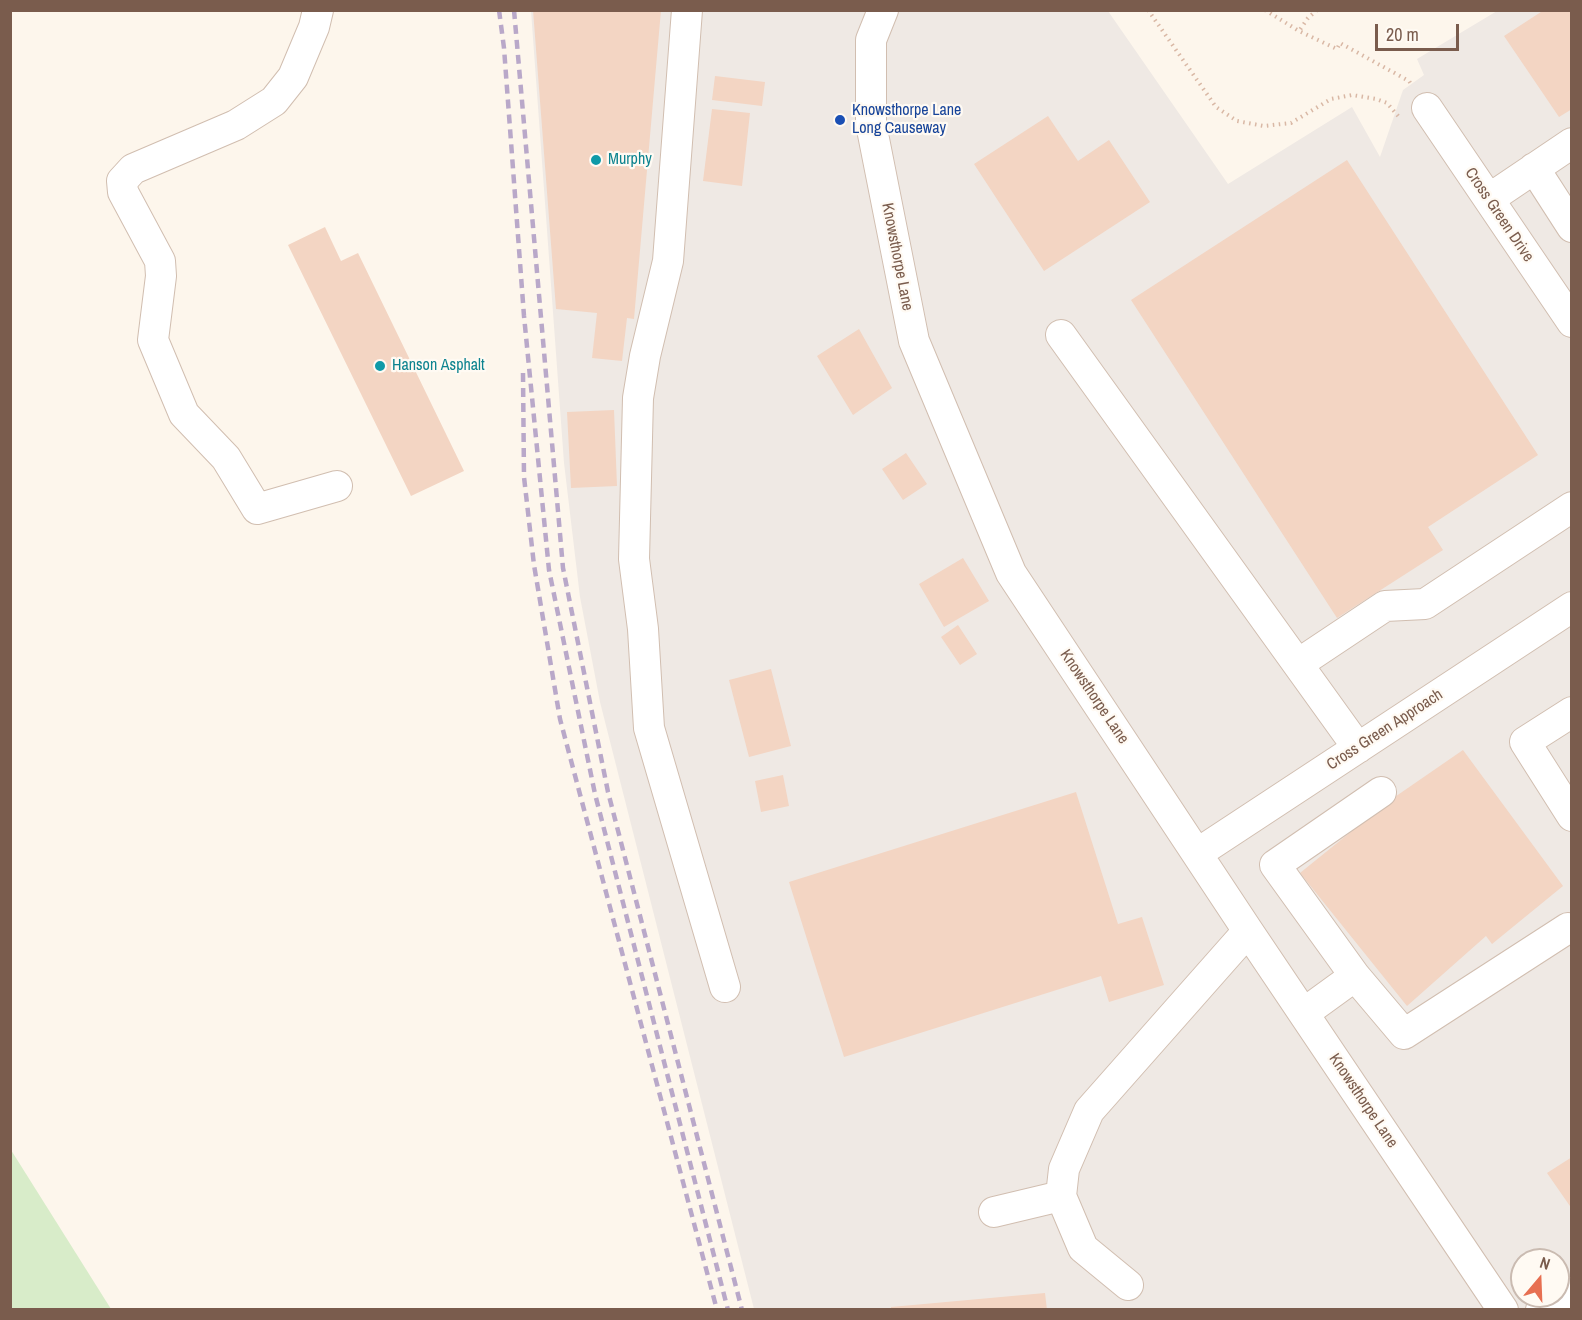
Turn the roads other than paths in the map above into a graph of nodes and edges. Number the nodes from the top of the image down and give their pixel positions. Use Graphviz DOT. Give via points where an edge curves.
graph roads {
  1 [pos="318,10"];
  2 [pos="687,10"];
  3 [pos="883,10"];
  4 [pos="1430,113"];
  5 [pos="1572,143"];
  6 [pos="1534,168"];
  7 [pos="1489,199"];
  8 [pos="1572,227"];
  9 [pos="1572,322"];
  10 [pos="1061,335"];
  11 [pos="337,486"];
  12 [pos="1572,507"];
  13 [pos="1572,607"];
  14 [pos="1298,664"];
  15 [pos="1572,712"];
  16 [pos="1358,748"];
  17 [pos="1381,792"];
  18 [pos="1572,816"];
  19 [pos="1198,853"];
  20 [pos="1568,928"];
  21 [pos="1248,931"];
  22 [pos="1355,976"];
  23 [pos="725,987"];
  24 [pos="1304,1013"];
  25 [pos="1061,1196"];
  26 [pos="994,1212"];
  27 [pos="1128,1285"];
  28 [pos="1572,1293"];
  29 [pos="1503,1310"];
  30 [pos="1541,1310"];
  1 -- 11 [label="street" via="293,77 274,101 236,125 133,169 122,181 123,192 160,261 153,340 184,414 226,458 257,509"];
  2 -- 23 [label="street" via="668,261 638,398 634,560 649,728"];
  3 -- 19 [label="street, Knowsthorpe Lane" via="871,40 871,124 914,341 1011,573"];
  4 -- 7 [label="street, Cross Green Drive"];
  5 -- 6 [label="street"];
  6 -- 7 [label="street"];
  6 -- 8 [label="street"];
  7 -- 9 [label="street, Cross Green Drive"];
  10 -- 14 [label="street"];
  12 -- 14 [label="street" via="1425,604 1385,606"];
  13 -- 16 [label="street, Cross Green Approach"];
  14 -- 16 [label="street"];
  15 -- 18 [label="street" via="1526,742"];
  16 -- 19 [label="street, Cross Green Approach"];
  17 -- 22 [label="street" via="1275,865"];
  19 -- 21 [label="street, Knowsthorpe Lane"];
  20 -- 22 [label="street" via="1404,1034"];
  21 -- 24 [label="street, Knowsthorpe Lane"];
  21 -- 25 [label="street" via="1089,1111 1064,1169"];
  22 -- 24 [label="street"];
  24 -- 29 [label="street, Knowsthorpe Lane"];
  25 -- 26 [label="street"];
  25 -- 27 [label="street" via="1083,1248"];
  28 -- 30 [label="street"];
}
